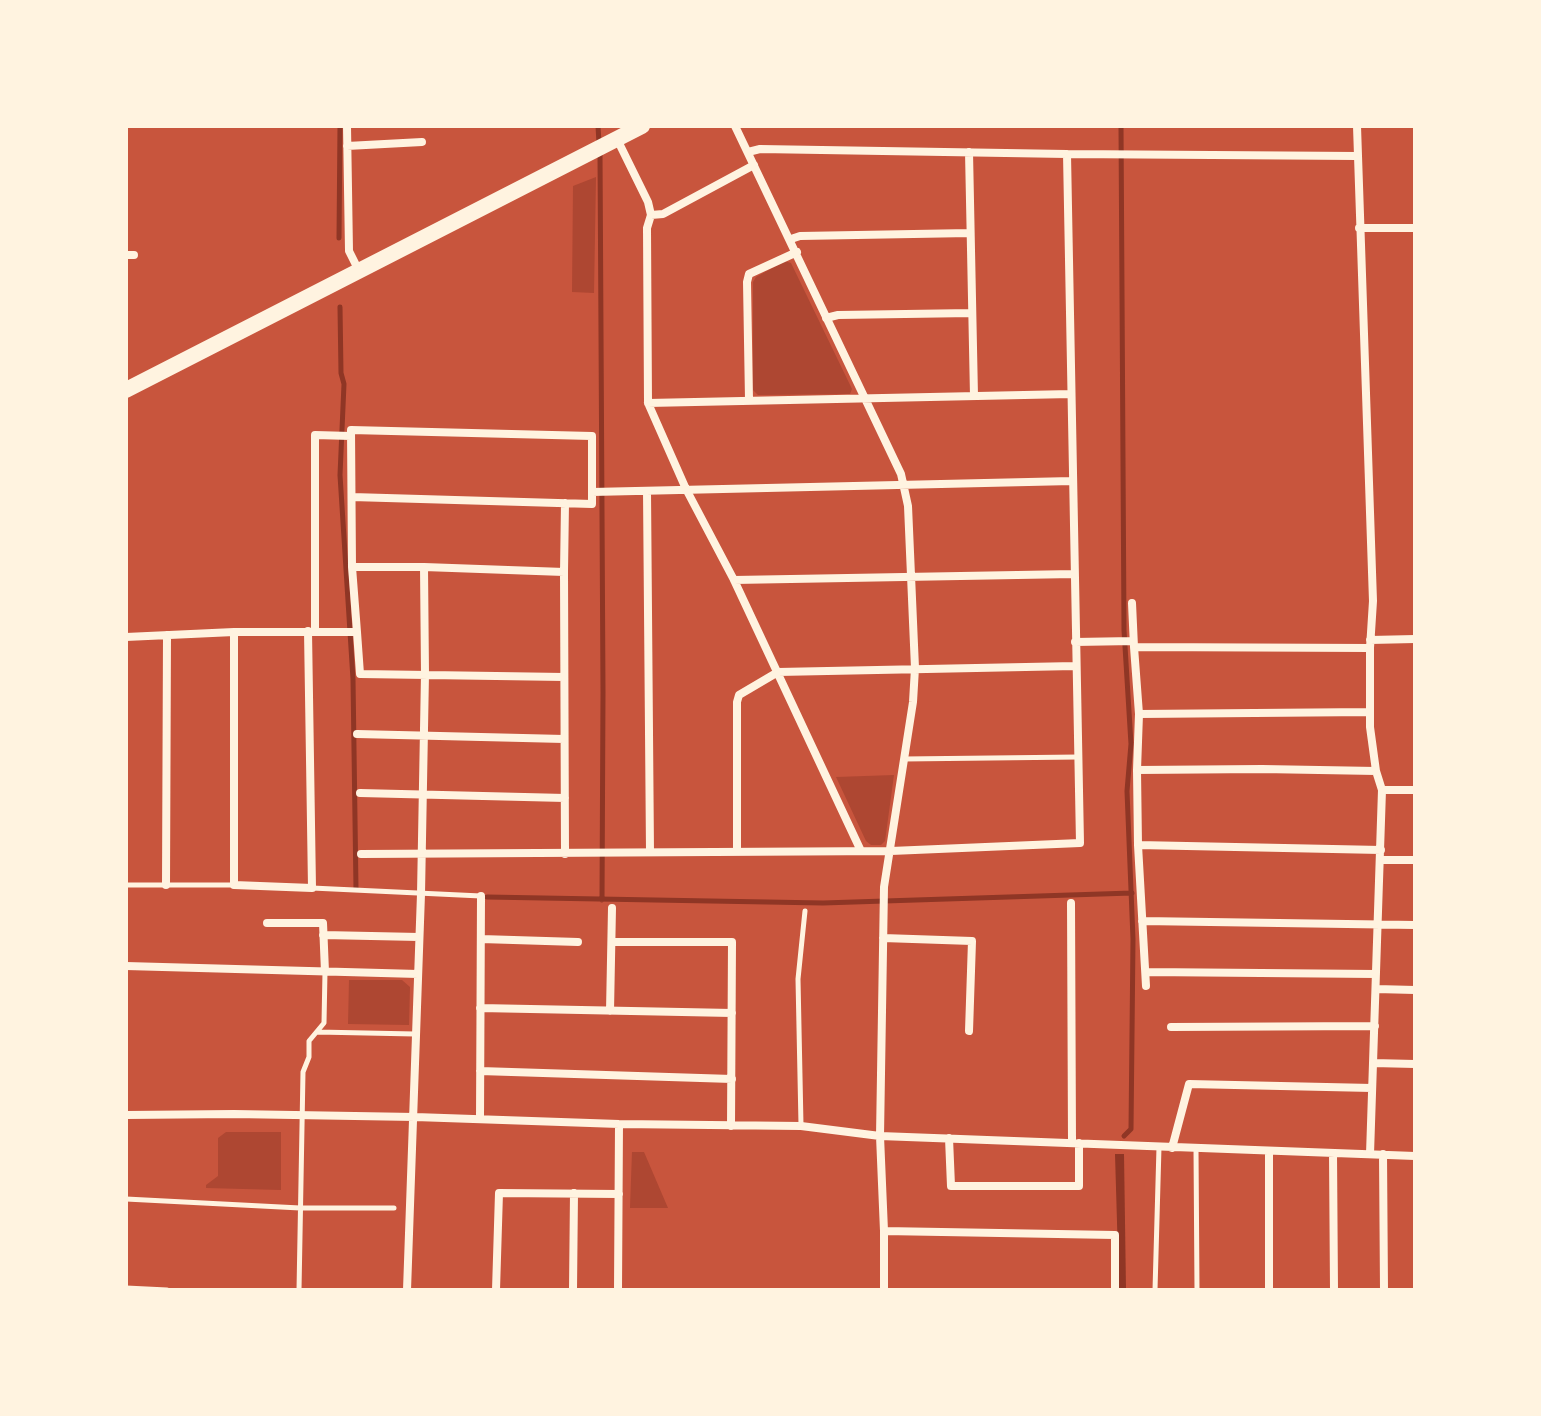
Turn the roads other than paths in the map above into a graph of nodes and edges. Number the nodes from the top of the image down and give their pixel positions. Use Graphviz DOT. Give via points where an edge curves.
graph roads {
  1 [pos="347,126"];
  2 [pos="642,126"];
  3 [pos="735,126"];
  4 [pos="1357,126"];
  5 [pos="617,139"];
  6 [pos="422,142"];
  7 [pos="347,146"];
  8 [pos="748,152"];
  9 [pos="969,152"];
  10 [pos="1067,154"];
  11 [pos="1357,156"];
  12 [pos="754,165"];
  13 [pos="651,215"];
  14 [pos="1359,228"];
  15 [pos="1415,228"];
  16 [pos="970,233"];
  17 [pos="791,239"];
  18 [pos="797,252"];
  19 [pos="359,271"];
  20 [pos="972,313"];
  21 [pos="826,318"];
  22 [pos="126,390"];
  23 [pos="1071,394"];
  24 [pos="974,396"];
  25 [pos="864,397"];
  26 [pos="749,400"];
  27 [pos="648,403"];
  28 [pos="351,436"];
  29 [pos="1072,481"];
  30 [pos="903,486"];
  31 [pos="686,489"];
  32 [pos="647,491"];
  33 [pos="592,492"];
  34 [pos="352,497"];
  35 [pos="565,503"];
  36 [pos="352,567"];
  37 [pos="424,567"];
  38 [pos="564,572"];
  39 [pos="1074,574"];
  40 [pos="910,577"];
  41 [pos="734,580"];
  42 [pos="1132,603"];
  43 [pos="312,631"];
  44 [pos="234,632"];
  45 [pos="357,632"];
  46 [pos="167,635"];
  47 [pos="126,637"];
  48 [pos="1415,639"];
  49 [pos="1075,642"];
  50 [pos="1134,644"];
  51 [pos="1370,644"];
  52 [pos="1075,666"];
  53 [pos="915,668"];
  54 [pos="778,672"];
  55 [pos="425,674"];
  56 [pos="564,677"];
  57 [pos="1370,712"];
  58 [pos="1139,714"];
  59 [pos="357,734"];
  60 [pos="424,736"];
  61 [pos="564,739"];
  62 [pos="1078,757"];
  63 [pos="904,759"];
  64 [pos="1137,770"];
  65 [pos="1376,771"];
  66 [pos="1382,790"];
  67 [pos="1415,790"];
  68 [pos="360,793"];
  69 [pos="422,795"];
  70 [pos="565,798"];
  71 [pos="1138,845"];
  72 [pos="737,851"];
  73 [pos="861,851"];
  74 [pos="891,851"];
  75 [pos="650,852"];
  76 [pos="361,854"];
  77 [pos="565,854"];
  78 [pos="422,855"];
  79 [pos="1380,855"];
  80 [pos="1415,860"];
  81 [pos="126,885"];
  82 [pos="166,885"];
  83 [pos="234,885"];
  84 [pos="312,888"];
  85 [pos="421,894"];
  86 [pos="481,896"];
  87 [pos="1071,903"];
  88 [pos="612,908"];
  89 [pos="805,911"];
  90 [pos="1142,921"];
  91 [pos="267,923"];
  92 [pos="1378,925"];
  93 [pos="1415,925"];
  94 [pos="323,935"];
  95 [pos="419,937"];
  96 [pos="883,938"];
  97 [pos="481,939"];
  98 [pos="578,942"];
  99 [pos="612,942"];
  100 [pos="126,966"];
  101 [pos="325,972"];
  102 [pos="1146,972"];
  103 [pos="418,974"];
  104 [pos="1376,974"];
  105 [pos="1146,986"];
  106 [pos="1376,989"];
  107 [pos="1415,990"];
  108 [pos="480,1008"];
  109 [pos="610,1011"];
  110 [pos="732,1013"];
  111 [pos="1375,1026"];
  112 [pos="1171,1027"];
  113 [pos="969,1031"];
  114 [pos="316,1032"];
  115 [pos="415,1034"];
  116 [pos="1373,1063"];
  117 [pos="1415,1064"];
  118 [pos="480,1071"];
  119 [pos="732,1079"];
  120 [pos="1372,1088"];
  121 [pos="126,1115"];
  122 [pos="301,1115"];
  123 [pos="415,1117"];
  124 [pos="480,1119"];
  125 [pos="619,1124"];
  126 [pos="731,1126"];
  127 [pos="801,1126"];
  128 [pos="880,1136"];
  129 [pos="949,1138"];
  130 [pos="1076,1143"];
  131 [pos="1159,1147"];
  132 [pos="1172,1148"];
  133 [pos="1196,1149"];
  134 [pos="1269,1151"];
  135 [pos="1333,1153"];
  136 [pos="1370,1154"];
  137 [pos="1383,1154"];
  138 [pos="1415,1156"];
  139 [pos="574,1193"];
  140 [pos="619,1194"];
  141 [pos="126,1199"];
  142 [pos="300,1208"];
  143 [pos="394,1208"];
  144 [pos="884,1231"];
  145 [pos="126,1288"];
  146 [pos="167,1290"];
  147 [pos="299,1290"];
  148 [pos="407,1290"];
  149 [pos="496,1290"];
  150 [pos="573,1290"];
  151 [pos="618,1290"];
  152 [pos="884,1290"];
  153 [pos="1115,1290"];
  154 [pos="1155,1290"];
  155 [pos="1197,1290"];
  156 [pos="1269,1290"];
  157 [pos="1334,1290"];
  158 [pos="1384,1290"];
  1 -- 7 [label="street"];
  2 -- 5 [label="highway"];
  3 -- 8 [label="street"];
  4 -- 11 [label="street"];
  5 -- 13 [label="street"];
  5 -- 19 [label="highway"];
  6 -- 7 [label="street"];
  7 -- 19 [label="street" via="349,251"];
  8 -- 9 [label="street"];
  8 -- 12 [label="street"];
  9 -- 10 [label="street"];
  9 -- 16 [label="street"];
  10 -- 11 [label="street"];
  10 -- 23 [label="street"];
  11 -- 14 [label="street"];
  12 -- 13 [label="street" via="663,214"];
  12 -- 17 [label="street"];
  13 -- 27 [label="street"];
  14 -- 15 [label="street"];
  14 -- 51 [label="street"];
  16 -- 17 [label="street"];
  16 -- 20 [label="street"];
  17 -- 18 [label="street"];
  18 -- 21 [label="street"];
  18 -- 26 [label="street" via="749,274"];
  19 -- 22 [label="highway"];
  20 -- 21 [label="street"];
  20 -- 24 [label="street"];
  21 -- 25 [label="street"];
  23 -- 24 [label="street"];
  23 -- 29 [label="street"];
  24 -- 25 [label="street"];
  25 -- 26 [label="street"];
  25 -- 30 [label="street"];
  26 -- 27 [label="street"];
  27 -- 31 [label="street"];
  28 -- 33 [label="street" via="351,430 592,436"];
  28 -- 34 [label="street"];
  28 -- 43 [label="street" via="315,435"];
  29 -- 30 [label="street"];
  29 -- 39 [label="street"];
  30 -- 31 [label="street"];
  30 -- 40 [label="street"];
  31 -- 32 [label="street"];
  31 -- 41 [label="street"];
  32 -- 33 [label="street"];
  32 -- 75 [label="street"];
  33 -- 35 [label="street" via="592,504"];
  34 -- 35 [label="street"];
  34 -- 36 [label="street"];
  35 -- 38 [label="street"];
  36 -- 37 [label="street"];
  36 -- 45 [label="street"];
  37 -- 38 [label="street"];
  37 -- 55 [label="street"];
  38 -- 56 [label="street"];
  39 -- 40 [label="street"];
  39 -- 49 [label="street"];
  40 -- 41 [label="street"];
  40 -- 53 [label="street"];
  41 -- 54 [label="street"];
  42 -- 50 [label="street"];
  43 -- 44 [label="street"];
  43 -- 45 [label="street"];
  43 -- 84 [label="street"];
  44 -- 46 [label="street"];
  44 -- 83 [label="street"];
  45 -- 55 [label="street" via="360,674"];
  46 -- 47 [label="street"];
  46 -- 82 [label="street"];
  48 -- 51 [label="street"];
  49 -- 50 [label="street"];
  49 -- 52 [label="street"];
  50 -- 51 [label="street"];
  50 -- 58 [label="street"];
  51 -- 57 [label="street"];
  52 -- 53 [label="street"];
  52 -- 62 [label="street"];
  53 -- 54 [label="street"];
  53 -- 63 [label="street"];
  54 -- 72 [label="street" via="739,695 737,702"];
  54 -- 73 [label="street"];
  55 -- 56 [label="street"];
  55 -- 60 [label="street"];
  56 -- 61 [label="street"];
  57 -- 58 [label="street"];
  57 -- 65 [label="street"];
  58 -- 64 [label="street"];
  59 -- 60 [label="street"];
  60 -- 61 [label="street"];
  60 -- 69 [label="street"];
  61 -- 70 [label="street"];
  62 -- 63 [label="lane"];
  62 -- 74 [label="street" via="1080,843"];
  63 -- 74 [label="street"];
  64 -- 65 [label="street"];
  64 -- 71 [label="street"];
  65 -- 66 [label="street"];
  66 -- 67 [label="street"];
  66 -- 79 [label="street"];
  68 -- 69 [label="street"];
  69 -- 70 [label="street"];
  69 -- 78 [label="street"];
  70 -- 77 [label="street"];
  71 -- 79 [label="street"];
  71 -- 90 [label="street"];
  72 -- 73 [label="street"];
  72 -- 75 [label="street"];
  73 -- 74 [label="street"];
  74 -- 96 [label="street"];
  75 -- 77 [label="street"];
  76 -- 78 [label="street"];
  77 -- 78 [label="street"];
  78 -- 85 [label="street"];
  79 -- 80 [label="street"];
  79 -- 92 [label="street"];
  81 -- 82 [label="lane"];
  82 -- 83 [label="lane"];
  83 -- 84 [label="street"];
  84 -- 85 [label="lane"];
  85 -- 86 [label="lane"];
  85 -- 95 [label="street"];
  86 -- 97 [label="street"];
  87 -- 130 [label="street"];
  88 -- 99 [label="street"];
  89 -- 127 [label="lane" via="798,979"];
  90 -- 92 [label="street"];
  90 -- 102 [label="street"];
  91 -- 94 [label="street" via="323,923"];
  92 -- 93 [label="street"];
  92 -- 104 [label="street"];
  94 -- 95 [label="street"];
  94 -- 101 [label="street"];
  95 -- 103 [label="street"];
  96 -- 113 [label="street" via="972,941"];
  96 -- 128 [label="street"];
  97 -- 98 [label="street"];
  97 -- 108 [label="street"];
  99 -- 109 [label="street"];
  99 -- 110 [label="street" via="732,942"];
  100 -- 101 [label="street"];
  101 -- 103 [label="street"];
  101 -- 114 [label="lane" via="324,1023"];
  102 -- 104 [label="street"];
  102 -- 105 [label="street"];
  103 -- 115 [label="street"];
  104 -- 106 [label="street"];
  106 -- 107 [label="street"];
  106 -- 111 [label="street"];
  108 -- 109 [label="street"];
  108 -- 118 [label="street"];
  109 -- 110 [label="street"];
  110 -- 119 [label="street"];
  111 -- 112 [label="street"];
  111 -- 116 [label="street"];
  114 -- 115 [label="lane"];
  114 -- 122 [label="lane" via="303,1072"];
  115 -- 123 [label="street"];
  116 -- 117 [label="street"];
  116 -- 120 [label="street"];
  118 -- 119 [label="street"];
  118 -- 124 [label="street"];
  119 -- 126 [label="street"];
  120 -- 132 [label="street" via="1189,1084"];
  120 -- 136 [label="street"];
  121 -- 122 [label="street"];
  122 -- 123 [label="street"];
  122 -- 142 [label="lane"];
  123 -- 124 [label="street"];
  123 -- 148 [label="street"];
  124 -- 125 [label="street"];
  125 -- 126 [label="street"];
  125 -- 140 [label="street"];
  126 -- 127 [label="street"];
  127 -- 128 [label="street"];
  128 -- 129 [label="street"];
  128 -- 144 [label="street"];
  129 -- 130 [label="street"];
  129 -- 130 [label="street" via="951,1186 1079,1186"];
  130 -- 131 [label="street"];
  131 -- 132 [label="street"];
  131 -- 154 [label="lane"];
  132 -- 133 [label="street"];
  133 -- 134 [label="street"];
  133 -- 155 [label="lane"];
  134 -- 135 [label="street"];
  134 -- 156 [label="street"];
  135 -- 136 [label="street"];
  135 -- 157 [label="street"];
  136 -- 137 [label="street"];
  137 -- 138 [label="street"];
  137 -- 158 [label="street"];
  139 -- 140 [label="street"];
  139 -- 149 [label="street" via="499,1193"];
  139 -- 150 [label="street"];
  140 -- 151 [label="street"];
  141 -- 142 [label="lane"];
  142 -- 143 [label="lane"];
  142 -- 147 [label="lane"];
  144 -- 152 [label="street"];
  144 -- 153 [label="street" via="1115,1235"];
  145 -- 146 [label="lane"];
}
